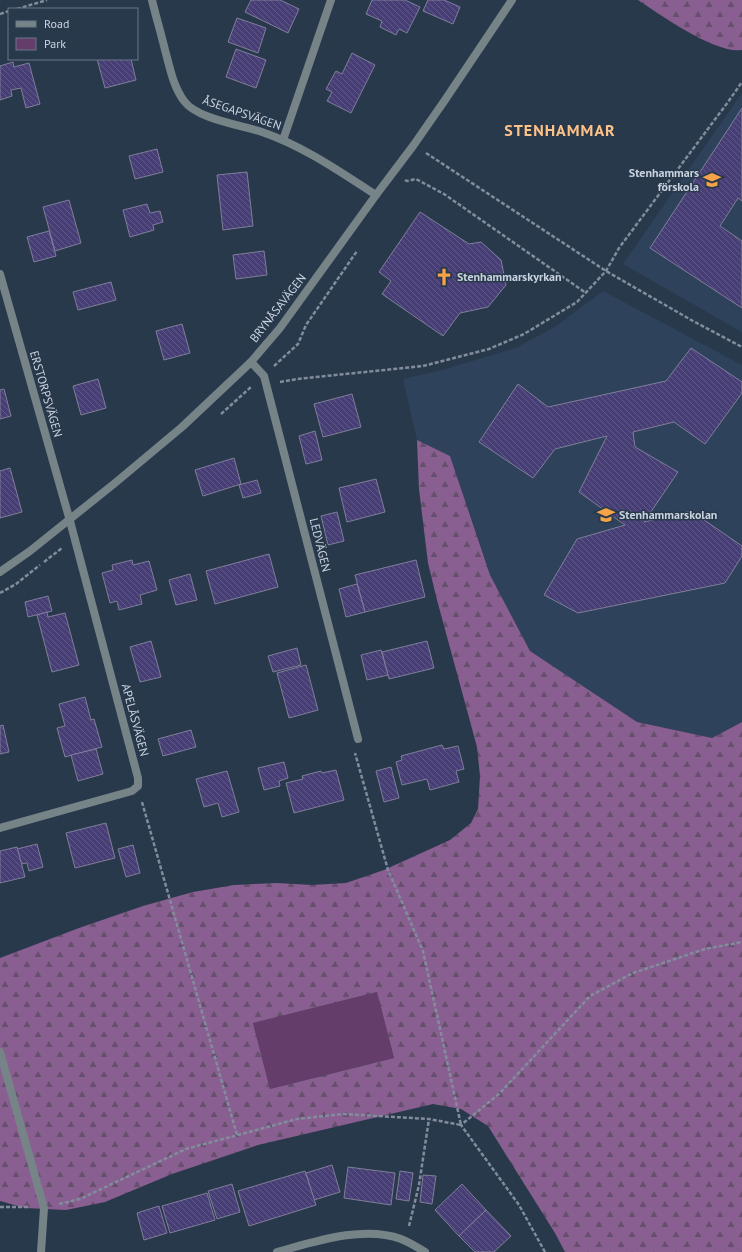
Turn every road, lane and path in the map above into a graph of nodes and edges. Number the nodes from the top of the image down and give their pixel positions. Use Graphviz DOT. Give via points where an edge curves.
graph roads {
  1 [pos="47,0"];
  2 [pos="152,0"];
  3 [pos="331,0"];
  4 [pos="512,0"];
  5 [pos="20,8"];
  6 [pos="742,82"];
  7 [pos="283,140"];
  8 [pos="413,146"];
  9 [pos="393,172"];
  10 [pos="376,195"];
  11 [pos="606,272"];
  12 [pos="0,274"];
  13 [pos="586,293"];
  14 [pos="742,347"];
  15 [pos="251,362"];
  16 [pos="264,376"];
  17 [pos="70,521"];
  18 [pos="0,572"];
  19 [pos="358,739"];
  20 [pos="138,786"];
  21 [pos="0,828"];
  22 [pos="742,942"];
  23 [pos="0,1052"];
  24 [pos="429,1119"];
  25 [pos="460,1125"];
  26 [pos="237,1135"];
  27 [pos="0,1207"];
  28 [pos="44,1208"];
  29 [pos="406,1241"];
  30 [pos="42,1252"];
  31 [pos="277,1252"];
  32 [pos="425,1252"];
  33 [pos="545,1252"];
  1 -- 5 [label="path"];
  2 -- 7 [label="street, ÅSEGAPSVÄGEN" via="172,77 185,103 207,116"];
  3 -- 7 [label="street, ÅSEGAPSVÄGEN"];
  4 -- 8 [label="street, BRYNÅSAVÄGEN"];
  6 -- 11 [label="path" via="619,248"];
  7 -- 10 [label="street, ÅSEGAPSVÄGEN" via="313,155"];
  8 -- 9 [label="street, BRYNÅSAVÄGEN"];
  8 -- 11 [label="path"];
  9 -- 10 [label="street, BRYNÅSAVÄGEN"];
  9 -- 13 [label="path" via="407,181 416,179 444,194"];
  10 -- 15 [label="street, BRYNÅSAVÄGEN" via="280,328"];
  11 -- 13 [label="path"];
  11 -- 14 [label="path"];
  12 -- 17 [label="street, ERSTORPSVÄGEN"];
  13 -- 16 [label="path" via="524,334 489,348 430,365 274,383"];
  15 -- 16 [label="street, LEDVÄGEN"];
  15 -- 17 [label="street, BRYNÅSAVÄGEN" via="182,427"];
  16 -- 19 [label="street, LEDVÄGEN"];
  17 -- 18 [label="street, BRYNÅSAVÄGEN"];
  17 -- 20 [label="street, APELÅSVÄGEN"];
  19 -- 25 [label="path" via="355,753 388,870 423,951"];
  20 -- 21 [label="street" via="132,792"];
  20 -- 26 [label="path"];
  22 -- 25 [label="path" via="705,949 633,973 590,996 499,1094"];
  23 -- 28 [label="street"];
  24 -- 25 [label="path"];
  24 -- 26 [label="path" via="343,1114 297,1119"];
  24 -- 29 [label="path" via="419,1185"];
  25 -- 33 [label="path" via="519,1205"];
  26 -- 28 [label="path" via="186,1149 80,1199"];
  27 -- 28 [label="path"];
  28 -- 30 [label="street"];
  29 -- 31 [label="street" via="379,1234 351,1235"];
  29 -- 32 [label="street"];
}
